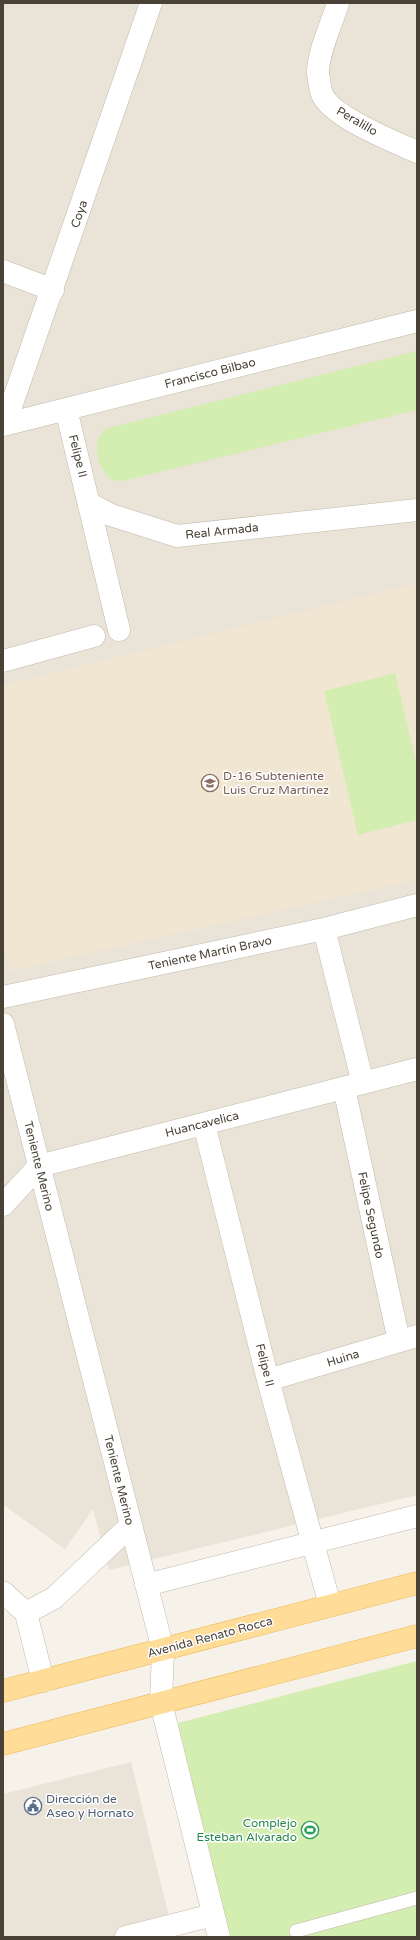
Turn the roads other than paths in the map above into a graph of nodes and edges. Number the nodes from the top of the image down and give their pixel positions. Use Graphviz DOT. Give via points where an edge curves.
graph roads {
  1 [pos="151,3"];
  2 [pos="338,3"];
  3 [pos="417,152"];
  4 [pos="3,271"];
  5 [pos="53,290"];
  6 [pos="417,321"];
  7 [pos="66,409"];
  8 [pos="4,424"];
  9 [pos="90,504"];
  10 [pos="417,510"];
  11 [pos="119,630"];
  12 [pos="94,636"];
  13 [pos="3,661"];
  14 [pos="417,905"];
  15 [pos="324,929"];
  16 [pos="3,997"];
  17 [pos="3,1024"];
  18 [pos="417,1069"];
  19 [pos="353,1086"];
  20 [pos="204,1124"];
  21 [pos="39,1166"];
  22 [pos="3,1205"];
  23 [pos="408,1339"];
  24 [pos="268,1380"];
  25 [pos="417,1516"];
  26 [pos="131,1525"];
  27 [pos="314,1541"];
  28 [pos="417,1583"];
  29 [pos="146,1586"];
  30 [pos="3,1592"];
  31 [pos="330,1605"];
  32 [pos="26,1612"];
  33 [pos="417,1636"];
  34 [pos="163,1650"];
  35 [pos="43,1681"];
  36 [pos="3,1691"];
  37 [pos="161,1703"];
  38 [pos="3,1744"];
  39 [pos="417,1898"];
  40 [pos="213,1915"];
  41 [pos="296,1931"];
  42 [pos="126,1937"];
  43 [pos="219,1937"];
  1 -- 5 [label="street, Coya"];
  2 -- 3 [label="street, Peralillo" via="322,51 318,72 322,95 331,107 354,122"];
  4 -- 5 [label="street"];
  5 -- 8 [label="street, Coya"];
  6 -- 7 [label="street, Francisco Bilbao"];
  7 -- 8 [label="street, Francisco Bilbao"];
  7 -- 9 [label="street, Felipe II"];
  9 -- 10 [label="street, Real Armada" via="110,515 177,536"];
  9 -- 11 [label="street"];
  12 -- 13 [label="street"];
  14 -- 15 [label="street, Teniente Martín Bravo"];
  15 -- 16 [label="street, Teniente Martín Bravo"];
  15 -- 19 [label="street, Felipe Segundo"];
  17 -- 21 [label="street, Teniente Merino"];
  18 -- 19 [label="street, Huancavelica"];
  19 -- 20 [label="street, Huancavelica"];
  19 -- 23 [label="street, Felipe Segundo"];
  20 -- 21 [label="street, Huancavelica"];
  20 -- 24 [label="street, Felipe II"];
  21 -- 22 [label="street"];
  21 -- 26 [label="street, Teniente Merino"];
  23 -- 24 [label="street, Huina"];
  24 -- 27 [label="street, Felipe II"];
  25 -- 27 [label="street"];
  26 -- 29 [label="street, Teniente Merino"];
  26 -- 32 [label="street" via="54,1598"];
  27 -- 29 [label="street"];
  27 -- 31 [label="street, Felipe II"];
  28 -- 31 [label="main road, Avenida Renato Rocca"];
  29 -- 34 [label="street, Teniente Merino"];
  30 -- 32 [label="street"];
  31 -- 34 [label="main road, Avenida Renato Rocca"];
  32 -- 35 [label="street"];
  33 -- 37 [label="main road"];
  34 -- 35 [label="main road, Avenida Renato Rocca"];
  34 -- 37 [label="street, Teniente Merino"];
  35 -- 36 [label="main road, Avenida Renato Rocca"];
  37 -- 38 [label="main road"];
  37 -- 40 [label="street, Teniente Merino"];
  39 -- 41 [label="lane"];
  40 -- 42 [label="street"];
  40 -- 43 [label="street, Teniente Merino"];
}
